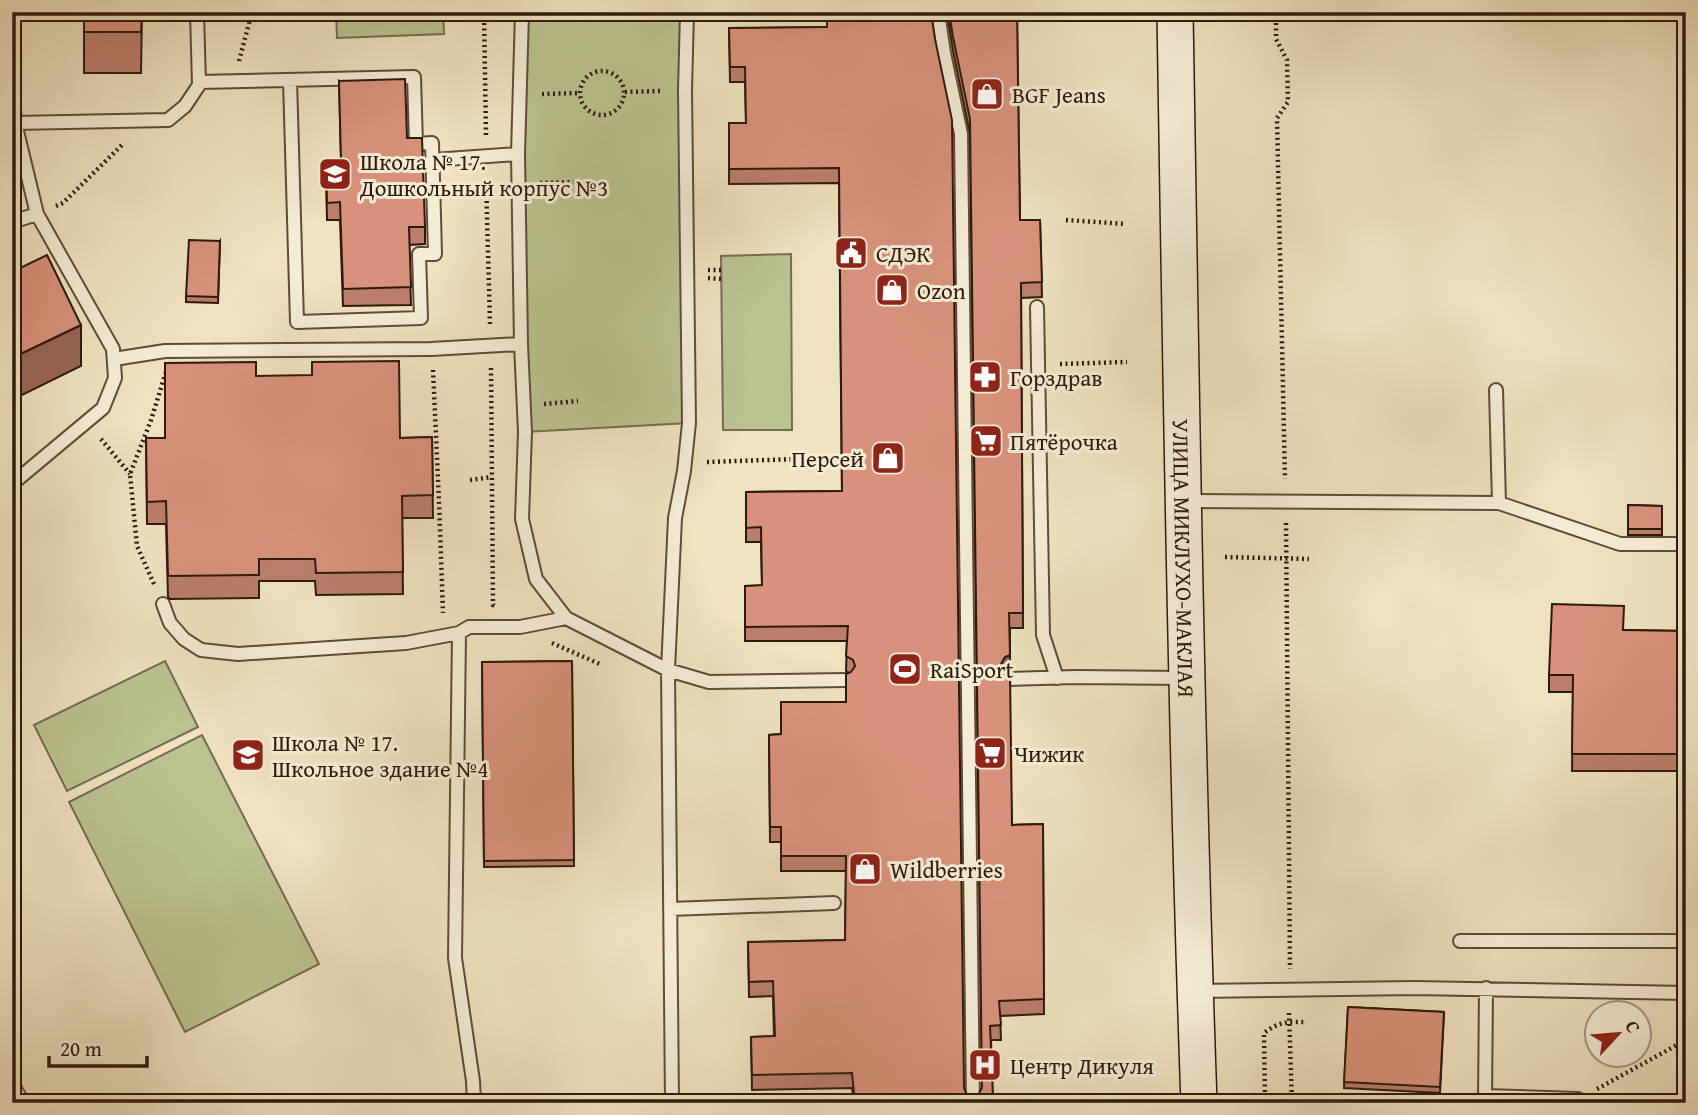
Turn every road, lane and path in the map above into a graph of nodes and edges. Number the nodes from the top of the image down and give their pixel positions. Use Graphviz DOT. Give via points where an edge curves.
graph roads {
  1 [pos="197,12"];
  2 [pos="252,12"];
  3 [pos="522,12"];
  4 [pos="687,12"];
  5 [pos="938,12"];
  6 [pos="1175,12"];
  7 [pos="1276,12"];
  8 [pos="290,80"];
  9 [pos="199,82"];
  10 [pos="233,82"];
  11 [pos="12,85"];
  12 [pos="685,90"];
  13 [pos="625,92"];
  14 [pos="580,93"];
  15 [pos="520,94"];
  16 [pos="147,121"];
  17 [pos="15,123"];
  18 [pos="518,154"];
  19 [pos="433,160"];
  20 [pos="37,214"];
  21 [pos="1066,220"];
  22 [pos="12,222"];
  23 [pos="1125,224"];
  24 [pos="707,270"];
  25 [pos="721,270"];
  26 [pos="708,278"];
  27 [pos="721,279"];
  28 [pos="1037,307"];
  29 [pos="521,344"];
  30 [pos="431,349"];
  31 [pos="172,351"];
  32 [pos="114,359"];
  33 [pos="1127,362"];
  34 [pos="1076,364"];
  35 [pos="1496,390"];
  36 [pos="578,401"];
  37 [pos="559,403"];
  38 [pos="108,449"];
  39 [pos="825,457"];
  40 [pos="703,462"];
  41 [pos="130,474"];
  42 [pos="492,477"];
  43 [pos="470,480"];
  44 [pos="12,484"];
  45 [pos="1183,501"];
  46 [pos="1286,502"];
  47 [pos="1499,503"];
  48 [pos="1686,544"];
  49 [pos="1225,557"];
  50 [pos="1287,559"];
  51 [pos="1309,559"];
  52 [pos="163,604"];
  53 [pos="566,618"];
  54 [pos="459,633"];
  55 [pos="443,635"];
  56 [pos="668,670"];
  57 [pos="1057,678"];
  58 [pos="1187,678"];
  59 [pos="1010,679"];
  60 [pos="846,680"];
  61 [pos="834,903"];
  62 [pos="670,908"];
  63 [pos="1460,940"];
  64 [pos="1686,941"];
  65 [pos="1486,988"];
  66 [pos="1290,990"];
  67 [pos="1195,991"];
  68 [pos="1686,993"];
  69 [pos="1289,1022"];
  70 [pos="1307,1022"];
  71 [pos="1686,1040"];
  72 [pos="12,1083"];
  73 [pos="1578,1099"];
  74 [pos="1485,1100"];
  75 [pos="23,1103"];
  76 [pos="474,1103"];
  77 [pos="672,1103"];
  78 [pos="973,1103"];
  79 [pos="1199,1103"];
  80 [pos="1265,1103"];
  81 [pos="1292,1103"];
  1 -- 9 [label="lane"];
  2 -- 10 [label="path"];
  3 -- 15 [label="lane"];
  4 -- 12 [label="lane"];
  5 -- 78 [label="lane" via="961,134"];
  6 -- 45 [label="main road, УЛИЦА МИКЛУХО-МАКЛАЯ"];
  7 -- 46 [label="path" via="1276,39 1287,60 1288,74 1288,102 1277,118"];
  8 -- 10 [label="lane"];
  8 -- 19 [label="lane" via="414,77 416,144 432,143"];
  8 -- 19 [label="lane" via="297,322 421,318 419,254 435,254"];
  9 -- 10 [label="lane"];
  9 -- 16 [label="lane" via="185,106 168,120"];
  11 -- 17 [label="lane"];
  12 -- 13 [label="path"];
  12 -- 56 [label="lane" via="689,423 675,518"];
  13 -- 14 [label="path" via="618,77 602,71 586,77"];
  13 -- 14 [label="path" via="619,109 603,116 587,109"];
  14 -- 15 [label="path"];
  15 -- 18 [label="lane"];
  16 -- 17 [label="lane"];
  16 -- 20 [label="path" via="62,202"];
  17 -- 20 [label="lane"];
  18 -- 19 [label="lane"];
  18 -- 29 [label="lane"];
  20 -- 22 [label="lane"];
  20 -- 32 [label="lane" via="113,349"];
  21 -- 23 [label="path"];
  24 -- 25 [label="path"];
  26 -- 27 [label="path"];
  28 -- 57 [label="lane" via="1043,635"];
  29 -- 30 [label="lane"];
  29 -- 53 [label="lane" via="522,519 536,579"];
  30 -- 31 [label="lane"];
  30 -- 55 [label="path"];
  31 -- 32 [label="lane"];
  31 -- 41 [label="path"];
  32 -- 44 [label="lane" via="115,379 103,408"];
  33 -- 34 [label="path"];
  35 -- 47 [label="lane"];
  36 -- 37 [label="path"];
  38 -- 41 [label="path"];
  39 -- 40 [label="path"];
  41 -- 52 [label="path" via="137,546"];
  42 -- 43 [label="path"];
  45 -- 46 [label="lane"];
  45 -- 58 [label="main road, УЛИЦА МИКЛУХО-МАКЛАЯ"];
  46 -- 47 [label="lane"];
  46 -- 50 [label="path"];
  47 -- 48 [label="lane" via="1620,544"];
  49 -- 50 [label="path"];
  50 -- 51 [label="path"];
  50 -- 66 [label="path"];
  52 -- 55 [label="lane" via="184,639 201,650 238,654 406,643"];
  53 -- 54 [label="lane" via="520,626 469,627"];
  53 -- 56 [label="lane"];
  54 -- 55 [label="lane"];
  54 -- 76 [label="lane" via="455,958"];
  56 -- 60 [label="lane" via="709,682"];
  56 -- 62 [label="lane"];
  57 -- 58 [label="lane"];
  57 -- 59 [label="lane"];
  58 -- 67 [label="main road, УЛИЦА МИКЛУХО-МАКЛАЯ"];
  61 -- 62 [label="lane"];
  62 -- 77 [label="lane"];
  63 -- 64 [label="lane"];
  65 -- 66 [label="lane"];
  65 -- 68 [label="lane"];
  65 -- 74 [label="lane"];
  66 -- 67 [label="lane"];
  66 -- 69 [label="path"];
  67 -- 79 [label="main road, УЛИЦА МИКЛУХО-МАКЛАЯ"];
  69 -- 70 [label="path"];
  69 -- 80 [label="path" via="1275,1024 1264,1033"];
  69 -- 81 [label="path"];
  71 -- 73 [label="path"];
  72 -- 75 [label="lane"];
  73 -- 74 [label="lane"];
}
